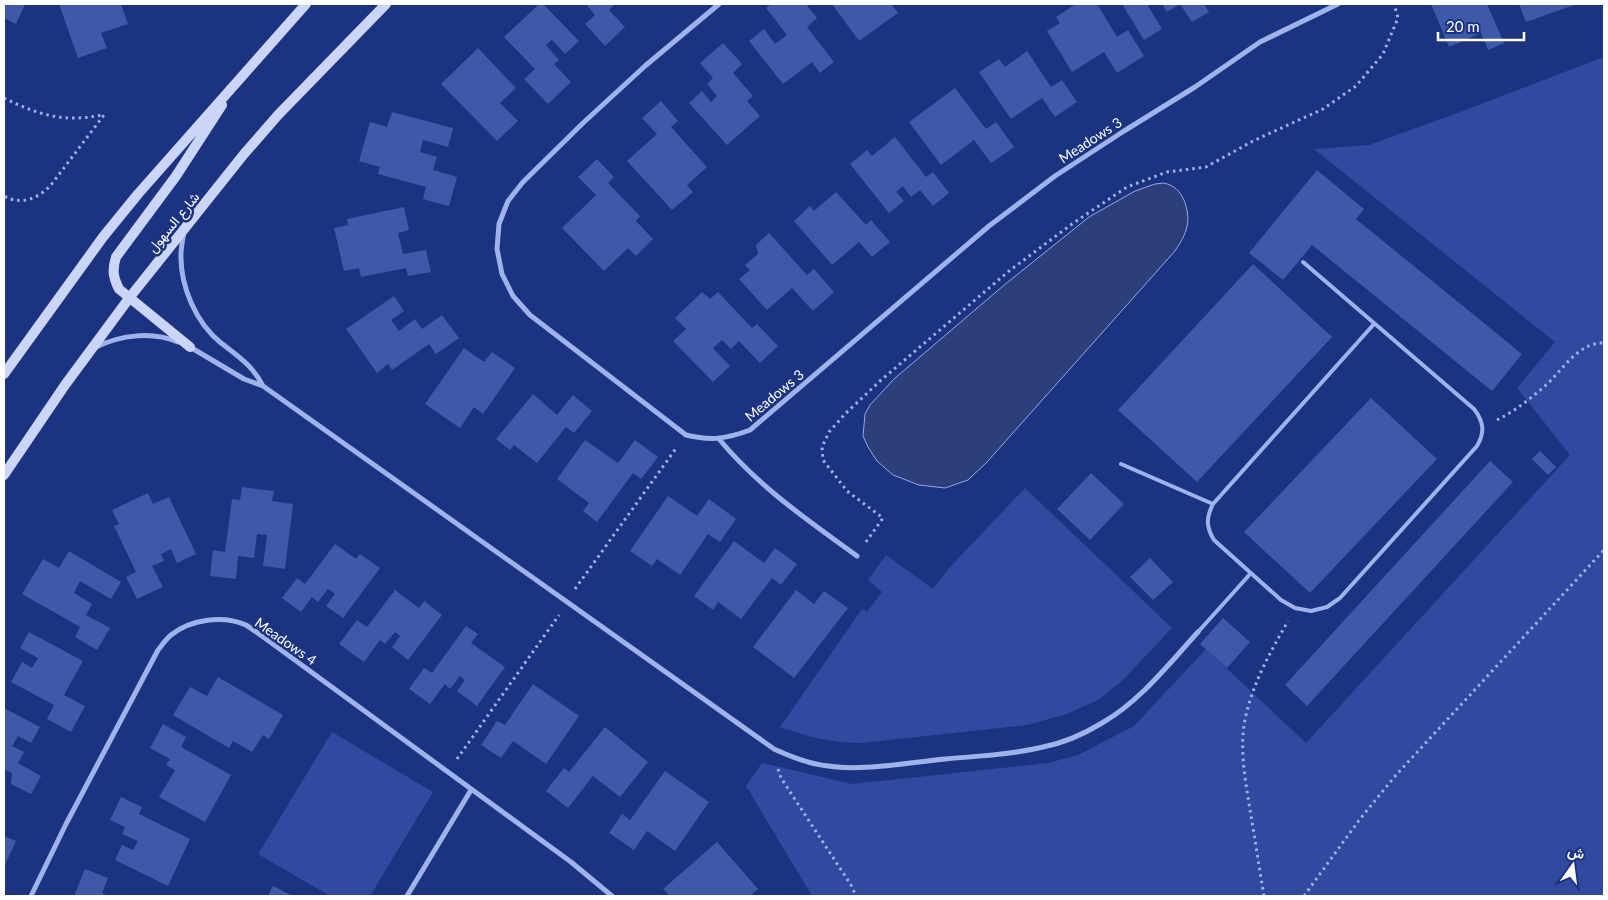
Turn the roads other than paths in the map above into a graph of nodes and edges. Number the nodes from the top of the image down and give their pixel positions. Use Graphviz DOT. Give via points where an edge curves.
graph roads {
  1 [pos="306,4"];
  2 [pos="386,4"];
  3 [pos="719,4"];
  4 [pos="1338,4"];
  5 [pos="233,84"];
  6 [pos="184,231"];
  7 [pos="1303,262"];
  8 [pos="130,297"];
  9 [pos="1374,324"];
  10 [pos="190,347"];
  11 [pos="91,349"];
  12 [pos="4,374"];
  13 [pos="263,386"];
  14 [pos="718,439"];
  15 [pos="1121,464"];
  16 [pos="4,474"];
  17 [pos="1213,504"];
  18 [pos="857,556"];
  19 [pos="1251,573"];
  20 [pos="1198,632"];
  21 [pos="471,790"];
  22 [pos="31,896"];
  23 [pos="407,896"];
  24 [pos="612,896"];
  1 -- 5 [label="main road"];
  2 -- 6 [label="main road, شارع السهول" via="278,115"];
  3 -- 14 [label="street, Meadows 3" via="631,79 523,182 508,201 499,224 497,249 502,274 513,296 530,315 686,435"];
  4 -- 14 [label="street, Meadows 3" via="1260,42 1054,176 989,226 763,420 750,430"];
  5 -- 8 [label="main road" via="176,176 116,257 114,279"];
  5 -- 12 [label="main road" via="103,237"];
  6 -- 8 [label="main road, شارع السهول"];
  6 -- 13 [label="street" via="181,254 191,302 219,342 248,364"];
  7 -- 9 [label="lane"];
  8 -- 10 [label="main road"];
  8 -- 11 [label="main road, شارع السهول"];
  9 -- 17 [label="lane"];
  9 -- 19 [label="lane" via="1474,409 1480,417 1482,437 1340,598 1327,607 1311,611 1295,608"];
  10 -- 11 [label="street" via="171,339 130,336"];
  10 -- 13 [label="street"];
  11 -- 16 [label="main road, شارع السهول"];
  13 -- 20 [label="street" via="774,749 817,764 872,766 1012,752 1043,747 1073,737 1128,705 1152,684"];
  14 -- 18 [label="street" via="771,493"];
  15 -- 17 [label="lane"];
  17 -- 19 [label="lane" via="1208,513 1209,532"];
  19 -- 20 [label="lane"];
  21 -- 22 [label="street, Meadows 4" via="246,625 227,620 207,620 188,625 171,635 158,650"];
  21 -- 23 [label="street"];
  21 -- 24 [label="street, Meadows 4" via="571,862"];
}
